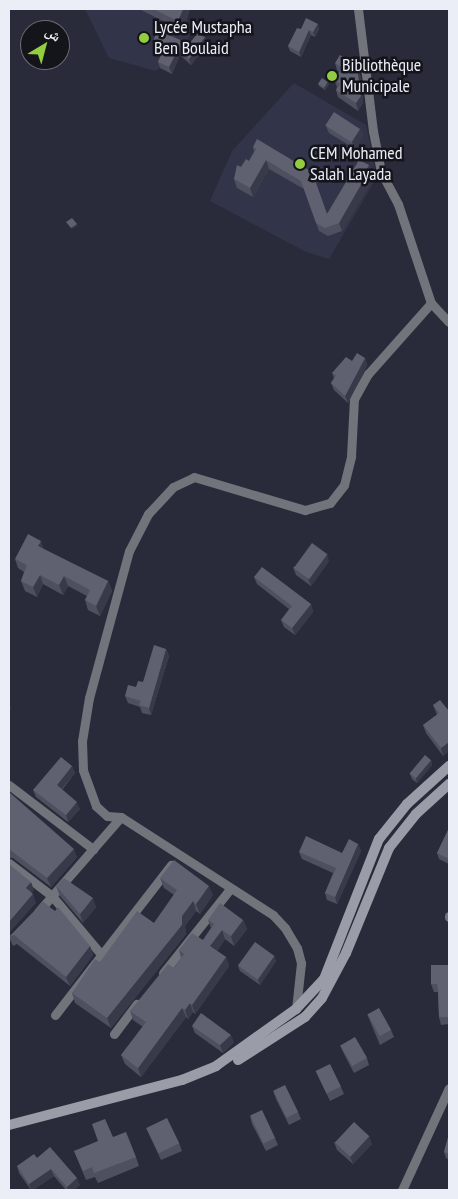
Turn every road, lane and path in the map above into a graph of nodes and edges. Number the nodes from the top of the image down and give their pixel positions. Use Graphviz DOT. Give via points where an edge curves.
graph roads {
  1 [pos="358,9"];
  2 [pos="431,303"];
  3 [pos="449,322"];
  4 [pos="449,766"];
  5 [pos="449,784"];
  6 [pos="9,785"];
  7 [pos="121,817"];
  8 [pos="93,849"];
  9 [pos="178,855"];
  10 [pos="9,863"];
  11 [pos="230,889"];
  12 [pos="52,896"];
  13 [pos="32,918"];
  14 [pos="100,953"];
  15 [pos="156,980"];
  16 [pos="144,996"];
  17 [pos="296,1009"];
  18 [pos="55,1015"];
  19 [pos="114,1034"];
  20 [pos="449,1088"];
  21 [pos="9,1125"];
  22 [pos="9,1131"];
  23 [pos="402,1190"];
  1 -- 2 [label="street" via="381,172 398,204"];
  2 -- 3 [label="street"];
  2 -- 7 [label="street" via="368,374 354,399 351,456 344,485 330,503 305,510 194,477 173,487 148,514 128,551 89,698 82,741 83,770 96,806 107,816"];
  4 -- 17 [label="main road" via="407,804 379,839 324,979"];
  5 -- 22 [label="main road" via="416,814 389,848 333,981 305,1017 219,1072 184,1086"];
  6 -- 8 [label="street"];
  7 -- 8 [label="street"];
  7 -- 9 [label="street"];
  8 -- 12 [label="street"];
  9 -- 11 [label="street"];
  9 -- 14 [label="street"];
  10 -- 12 [label="street"];
  11 -- 15 [label="street"];
  11 -- 17 [label="street" via="273,915 286,928 297,948 301,963"];
  12 -- 13 [label="street"];
  12 -- 14 [label="street"];
  14 -- 18 [label="street"];
  16 -- 19 [label="street"];
  17 -- 21 [label="main road" via="216,1066 182,1080"];
  20 -- 23 [label="street"];
}
